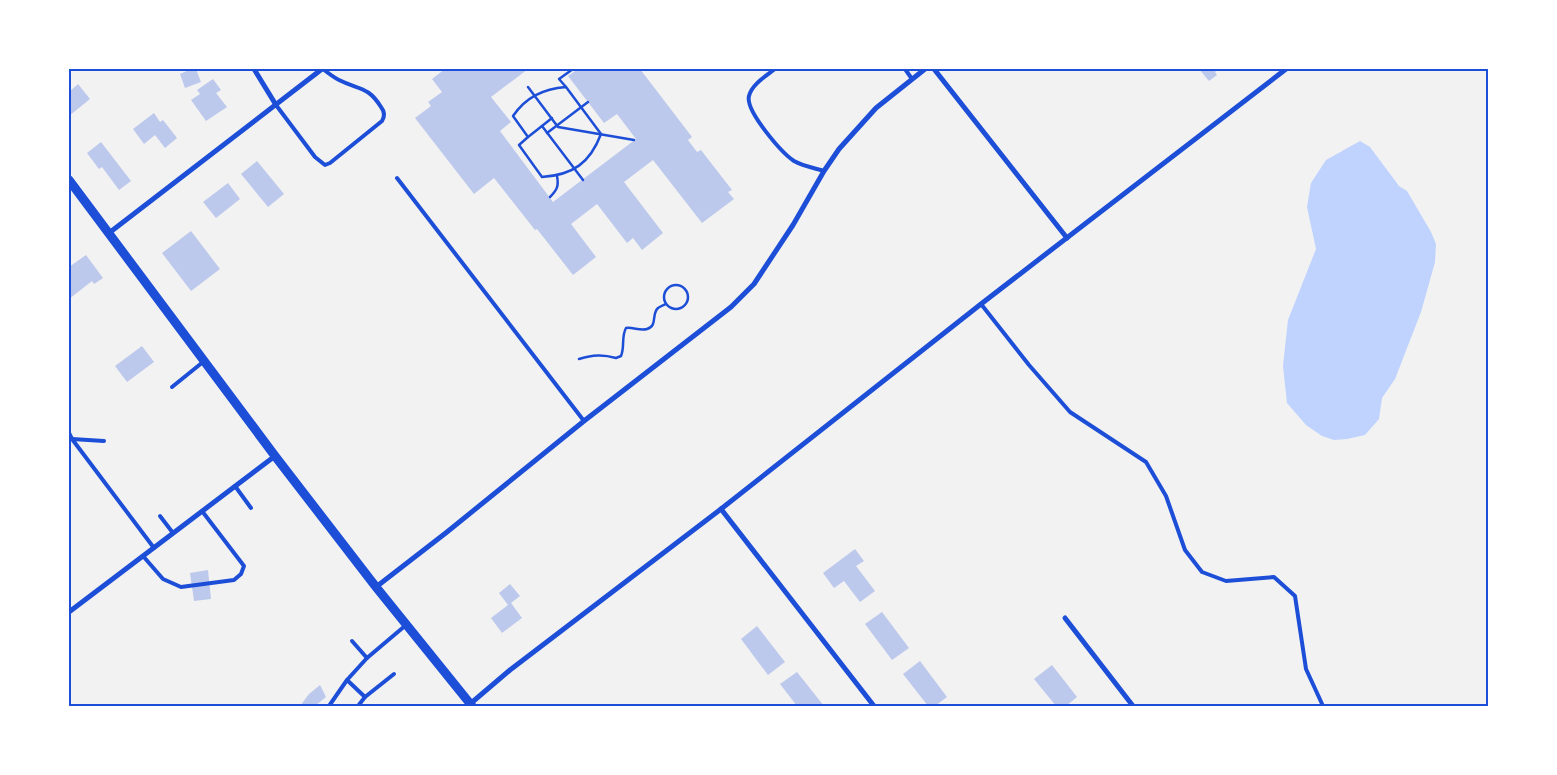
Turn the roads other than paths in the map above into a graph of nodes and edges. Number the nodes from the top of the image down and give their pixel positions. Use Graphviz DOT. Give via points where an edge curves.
graph roads {
  1 [pos="254,69"];
  2 [pos="323,69"];
  3 [pos="775,69"];
  4 [pos="905,69"];
  5 [pos="924,69"];
  6 [pos="934,69"];
  7 [pos="1286,69"];
  8 [pos="912,78"];
  9 [pos="276,105"];
  10 [pos="824,171"];
  11 [pos="397,178"];
  12 [pos="69,180"];
  13 [pos="109,233"];
  14 [pos="1066,238"];
  15 [pos="981,304"];
  16 [pos="204,361"];
  17 [pos="172,387"];
  18 [pos="584,421"];
  19 [pos="69,434"];
  20 [pos="72,440"];
  21 [pos="104,441"];
  22 [pos="275,456"];
  23 [pos="235,486"];
  24 [pos="251,508"];
  25 [pos="720,509"];
  26 [pos="202,511"];
  27 [pos="160,516"];
  28 [pos="173,533"];
  29 [pos="154,548"];
  30 [pos="143,556"];
  31 [pos="376,587"];
  32 [pos="69,612"];
  33 [pos="1065,618"];
  34 [pos="406,625"];
  35 [pos="352,641"];
  36 [pos="368,658"];
  37 [pos="394,674"];
  38 [pos="347,680"];
  39 [pos="365,697"];
  40 [pos="471,705"];
  41 [pos="328,706"];
  42 [pos="358,706"];
  43 [pos="874,706"];
  44 [pos="1133,706"];
  45 [pos="1323,706"];
  1 -- 9 [label="street"];
  2 -- 9 [label="street"];
  2 -- 9 [label="lane" via="341,81 363,88 384,110 382,121 330,163 325,165 315,157"];
  3 -- 10 [label="lane" via="752,88 748,103 782,152 806,166"];
  4 -- 8 [label="lane"];
  5 -- 8 [label="street"];
  6 -- 14 [label="street"];
  7 -- 14 [label="street"];
  8 -- 10 [label="street" via="858,126"];
  9 -- 13 [label="street"];
  10 -- 18 [label="street" via="754,284 703,330"];
  11 -- 18 [label="lane"];
  12 -- 13 [label="street"];
  13 -- 16 [label="street"];
  14 -- 15 [label="street"];
  15 -- 25 [label="street"];
  15 -- 45 [label="lane" via="1028,365 1070,412 1146,462 1166,496 1185,550 1202,572 1226,581 1274,577 1295,596 1306,669"];
  16 -- 17 [label="lane"];
  16 -- 22 [label="street"];
  18 -- 31 [label="street"];
  19 -- 20 [label="lane"];
  20 -- 21 [label="lane"];
  20 -- 29 [label="lane"];
  22 -- 23 [label="street"];
  22 -- 31 [label="street"];
  23 -- 24 [label="lane"];
  23 -- 26 [label="street"];
  25 -- 40 [label="street" via="510,670"];
  25 -- 43 [label="street"];
  26 -- 28 [label="street"];
  26 -- 30 [label="lane" via="244,566 234,580 181,587 163,579"];
  27 -- 28 [label="lane"];
  28 -- 29 [label="street"];
  29 -- 30 [label="street"];
  30 -- 32 [label="street"];
  31 -- 34 [label="street"];
  33 -- 44 [label="street"];
  34 -- 36 [label="lane"];
  34 -- 40 [label="street"];
  35 -- 36 [label="lane"];
  36 -- 38 [label="lane"];
  37 -- 39 [label="lane"];
  38 -- 39 [label="lane"];
  38 -- 41 [label="lane"];
  39 -- 42 [label="lane"];
}
